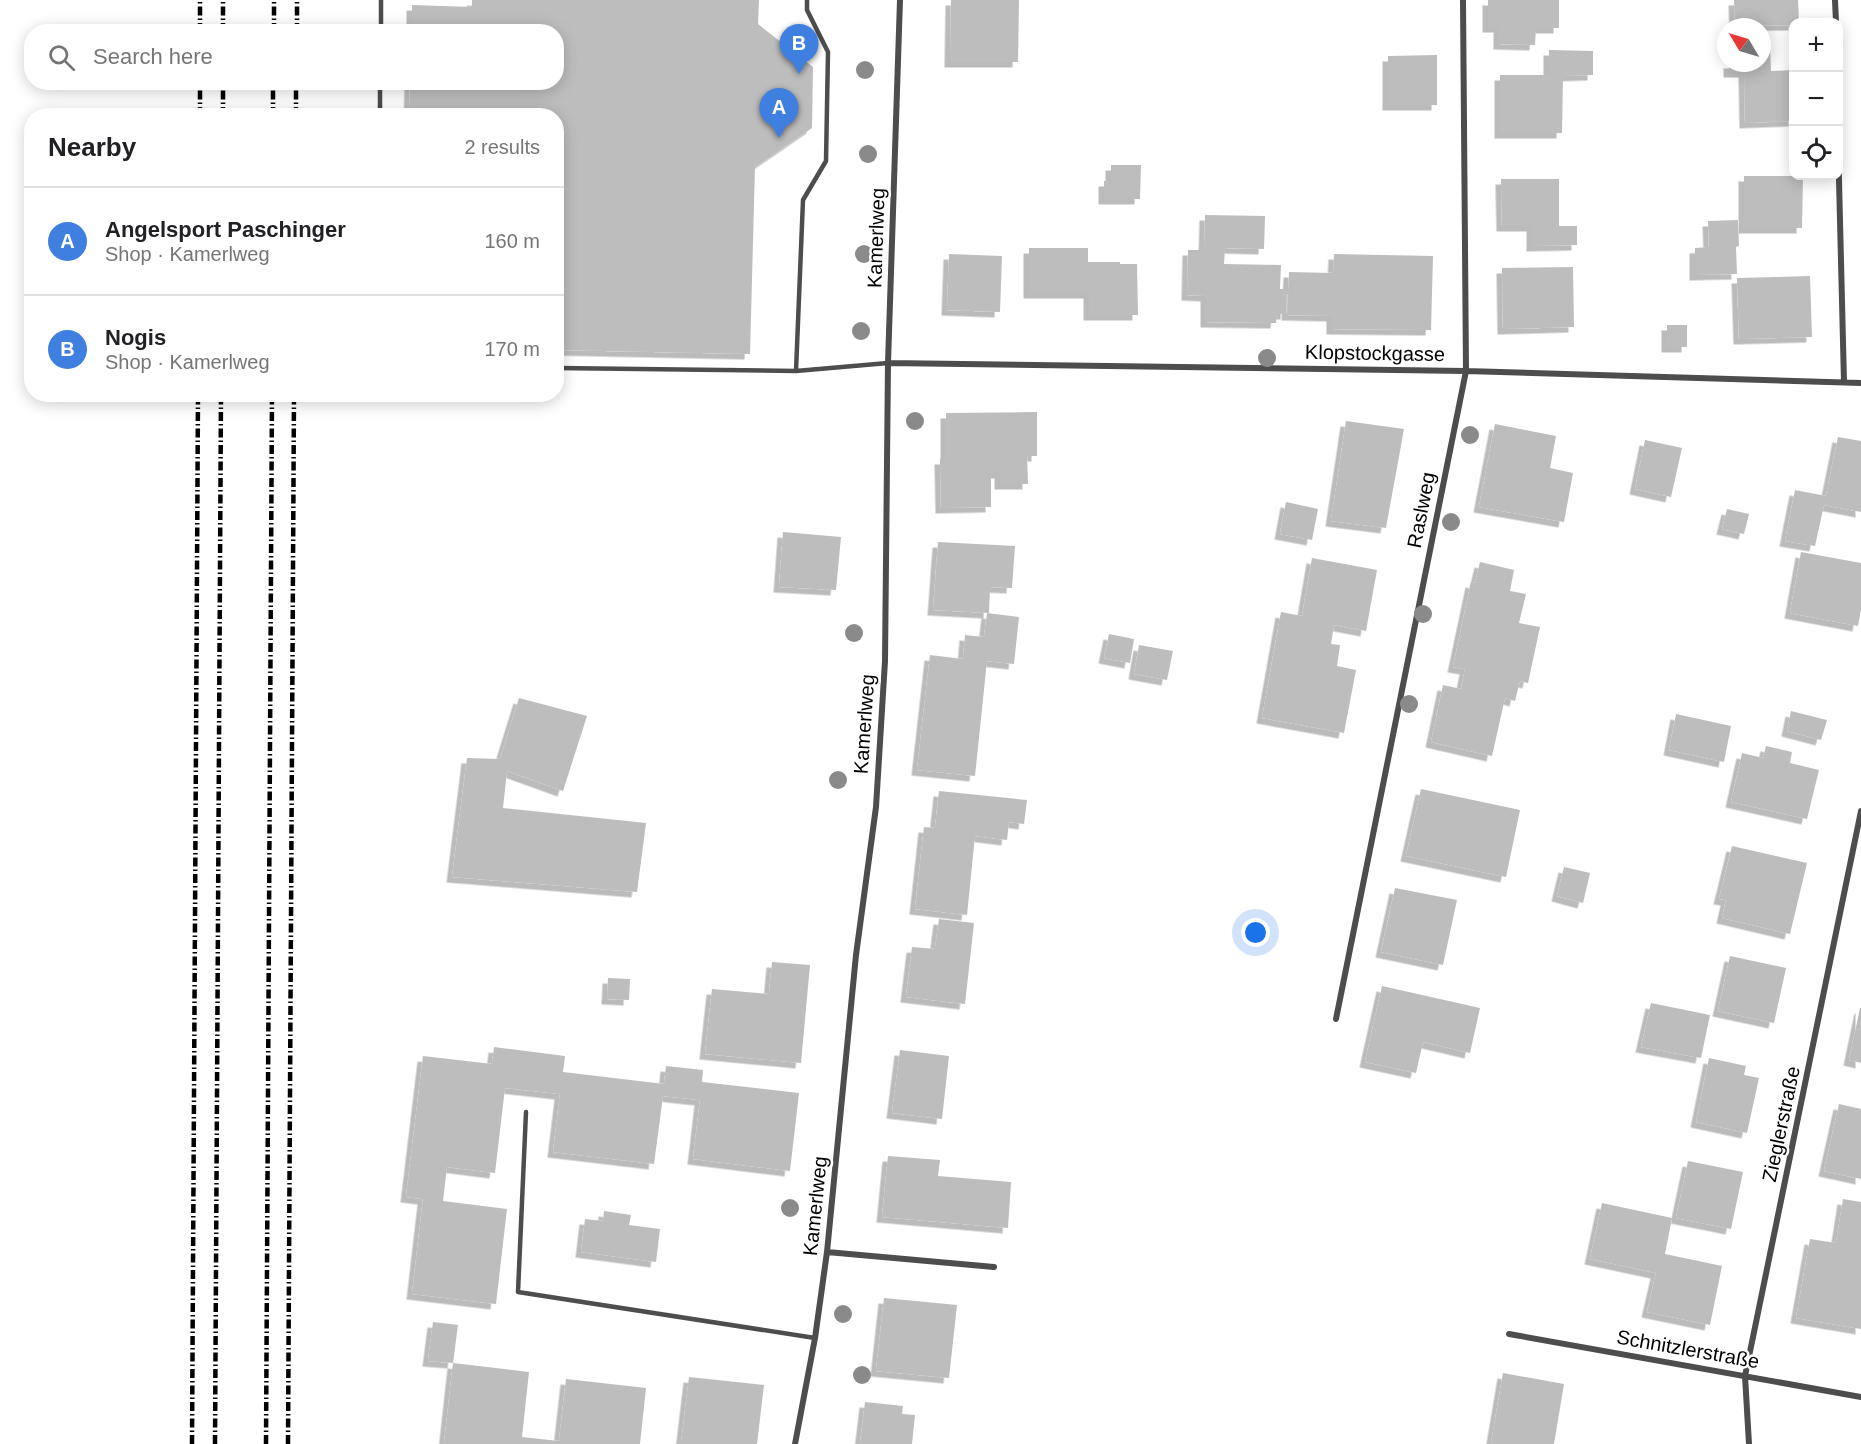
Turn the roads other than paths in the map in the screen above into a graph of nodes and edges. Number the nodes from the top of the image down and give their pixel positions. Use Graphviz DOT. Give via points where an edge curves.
graph roads {
  1 [pos="381,0"];
  2 [pos="807,0"];
  3 [pos="900,0"];
  4 [pos="1463,0"];
  5 [pos="1835,0"];
  6 [pos="1836,18"];
  7 [pos="381,24"];
  8 [pos="380,90"];
  9 [pos="380,108"];
  10 [pos="1840,180"];
  11 [pos="888,363"];
  12 [pos="564,368"];
  13 [pos="796,371"];
  14 [pos="1466,371"];
  15 [pos="1844,382"];
  16 [pos="1861,383"];
  17 [pos="1861,811"];
  18 [pos="1336,1019"];
  19 [pos="526,1112"];
  20 [pos="827,1252"];
  21 [pos="994,1266"];
  22 [pos="1509,1334"];
  23 [pos="815,1338"];
  24 [pos="1745,1376"];
  25 [pos="1861,1397"];
  26 [pos="795,1444"];
  27 [pos="1749,1444"];
  1 -- 7 [label="lane"];
  2 -- 13 [label="lane" via="807,10 828,52 826,162 803,200"];
  3 -- 11 [label="street, Kamerlweg"];
  4 -- 14 [label="street, Raslweg"];
  5 -- 6 [label="street"];
  8 -- 9 [label="lane"];
  10 -- 15 [label="street"];
  11 -- 13 [label="lane"];
  11 -- 14 [label="street, Klopstockgasse"];
  11 -- 20 [label="street, Kamerlweg" via="885,661 876,807 856,955"];
  12 -- 13 [label="lane"];
  14 -- 15 [label="street, Klopstockgasse"];
  14 -- 18 [label="street, Raslweg"];
  15 -- 16 [label="street, Klopstockgasse"];
  17 -- 24 [label="street, Zieglerstraße"];
  19 -- 23 [label="lane" via="518,1292"];
  20 -- 21 [label="street"];
  20 -- 23 [label="street, Kamerlweg"];
  22 -- 24 [label="street, Schnitzlerstraße"];
  23 -- 26 [label="street, Kamerlweg"];
  24 -- 25 [label="street, Schnitzlerstraße"];
  24 -- 27 [label="street, Zieglerstraße"];
}
